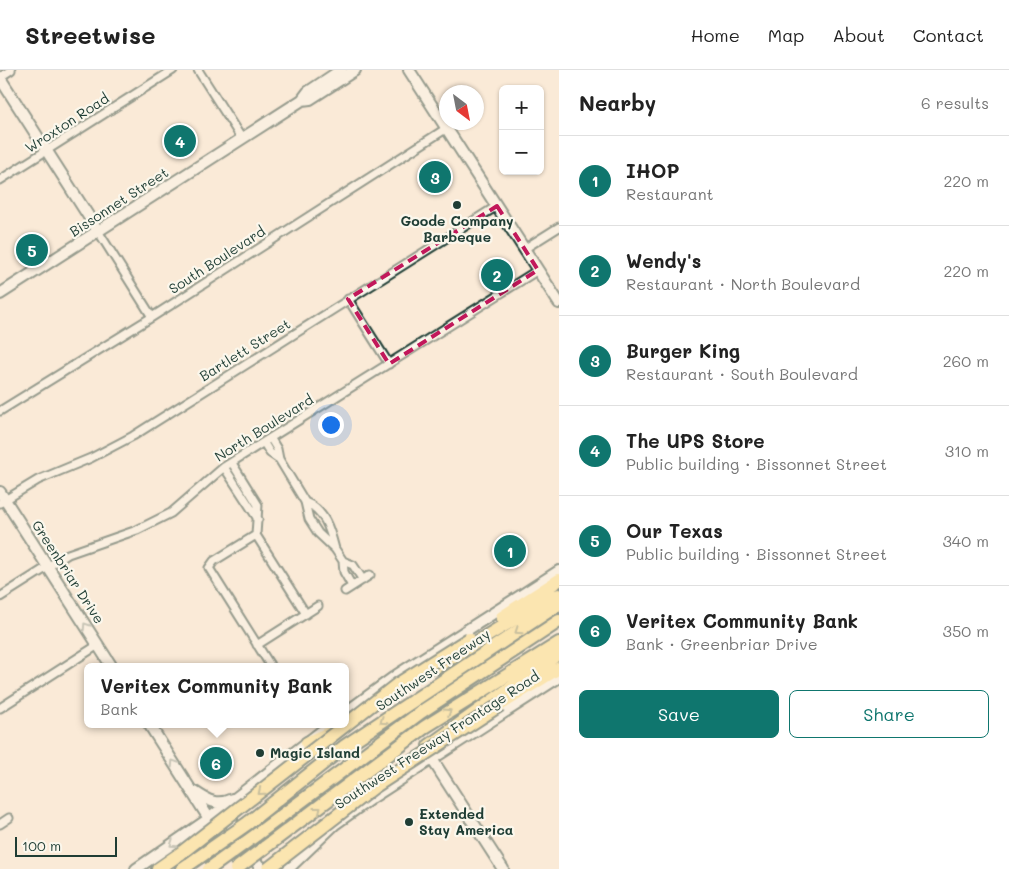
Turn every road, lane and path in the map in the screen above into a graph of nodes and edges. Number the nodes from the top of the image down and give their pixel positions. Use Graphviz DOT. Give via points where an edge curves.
graph roads {
  1 [pos="11,70"];
  2 [pos="173,70"];
  3 [pos="198,70"];
  4 [pos="340,70"];
  5 [pos="355,70"];
  6 [pos="409,70"];
  7 [pos="0,78"];
  8 [pos="302,100"];
  9 [pos="439,116"];
  10 [pos="444,130"];
  11 [pos="448,130"];
  12 [pos="242,139"];
  13 [pos="46,150"];
  14 [pos="0,180"];
  15 [pos="497,206"];
  16 [pos="559,227"];
  17 [pos="98,231"];
  18 [pos="524,249"];
  19 [pos="538,270"];
  20 [pos="0,294"];
  21 [pos="348,300"];
  22 [pos="559,303"];
  23 [pos="152,317"];
  24 [pos="389,364"];
  25 [pos="0,411"];
  26 [pos="270,439"];
  27 [pos="264,443"];
  28 [pos="279,460"];
  29 [pos="232,462"];
  30 [pos="224,468"];
  31 [pos="248,488"];
  32 [pos="240,493"];
  33 [pos="2,499"];
  34 [pos="305,502"];
  35 [pos="258,518"];
  36 [pos="256,535"];
  37 [pos="336,549"];
  38 [pos="343,561"];
  39 [pos="47,566"];
  40 [pos="559,571"];
  41 [pos="559,580"];
  42 [pos="352,586"];
  43 [pos="345,592"];
  44 [pos="559,595"];
  45 [pos="0,597"];
  46 [pos="559,604"];
  47 [pos="318,606"];
  48 [pos="306,614"];
  49 [pos="559,622"];
  50 [pos="559,643"];
  51 [pos="98,645"];
  52 [pos="257,645"];
  53 [pos="559,652"];
  54 [pos="109,663"];
  55 [pos="269,663"];
  56 [pos="559,668"];
  57 [pos="559,677"];
  58 [pos="0,708"];
  59 [pos="349,710"];
  60 [pos="349,721"];
  61 [pos="349,722"];
  62 [pos="152,728"];
  63 [pos="326,728"];
  64 [pos="338,728"];
  65 [pos="342,728"];
  66 [pos="307,743"];
  67 [pos="432,759"];
  68 [pos="190,788"];
  69 [pos="240,796"];
  70 [pos="9,818"];
  71 [pos="210,818"];
  72 [pos="0,824"];
  73 [pos="335,824"];
  74 [pos="305,854"];
  75 [pos="136,869"];
  76 [pos="158,869"];
  77 [pos="182,869"];
  78 [pos="209,869"];
  79 [pos="236,869"];
  80 [pos="241,869"];
  81 [pos="268,869"];
  82 [pos="277,869"];
  83 [pos="288,869"];
  84 [pos="503,869"];
  1 -- 7 [label="street"];
  2 -- 13 [label="street, Wroxton Road"];
  3 -- 12 [label="street"];
  4 -- 8 [label="main road, Bissonnet Street" via="308,92"];
  5 -- 8 [label="main road, Bissonnet Street" via="310,99"];
  6 -- 9 [label="main road"];
  7 -- 13 [label="main road"];
  8 -- 12 [label="main road, Bissonnet Street"];
  10 -- 23 [label="street, South Boulevard"];
  11 -- 15 [label="main road"];
  12 -- 17 [label="main road, Bissonnet Street"];
  13 -- 14 [label="street, Wroxton Road"];
  13 -- 17 [label="main road"];
  15 -- 18 [label="main road"];
  15 -- 21 [label="street, Bartlett Street"];
  16 -- 18 [label="street"];
  17 -- 20 [label="main road, Bissonnet Street"];
  17 -- 23 [label="street"];
  18 -- 19 [label="main road"];
  19 -- 22 [label="main road"];
  19 -- 24 [label="street, North Boulevard"];
  21 -- 24 [label="street"];
  21 -- 33 [label="street, Bartlett Street" via="125,440"];
  23 -- 25 [label="street, South Boulevard"];
  24 -- 26 [label="street, North Boulevard"];
  26 -- 27 [label="street, North Boulevard"];
  26 -- 28 [label="street" via="277,448"];
  27 -- 28 [label="street"];
  27 -- 29 [label="street, North Boulevard"];
  28 -- 34 [label="street"];
  29 -- 30 [label="street, North Boulevard"];
  29 -- 31 [label="street"];
  30 -- 32 [label="street"];
  30 -- 39 [label="street, North Boulevard" via="187,501 156,522 82,548"];
  31 -- 32 [label="street"];
  31 -- 35 [label="street" via="258,505"];
  32 -- 35 [label="street"];
  33 -- 39 [label="main road, Greenbriar Drive"];
  34 -- 37 [label="street" via="309,519 318,533"];
  34 -- 37 [label="street" via="320,511"];
  35 -- 36 [label="street"];
  36 -- 48 [label="street"];
  36 -- 52 [label="street" via="214,561 210,568"];
  37 -- 38 [label="street"];
  38 -- 42 [label="street" via="344,572"];
  38 -- 42 [label="street" via="353,565 367,578"];
  39 -- 45 [label="street, North Boulevard"];
  51 -- 39 [label="main road, Greenbriar Drive, one-way"];
  40 -- 59 [label="main road" via="397,675"];
  41 -- 61 [label="highway, one-way, bridge" via="398,684"];
  42 -- 43 [label="street"];
  44 -- 60 [label="highway" via="549,598"];
  46 -- 77 [label="highway, Southwest Freeway, one-way, bridge" via="345,746 248,823"];
  47 -- 48 [label="street"];
  48 -- 52 [label="street"];
  49 -- 78 [label="highway, bridge" via="421,712"];
  79 -- 50 [label="highway, one-way, bridge" via="425,727"];
  51 -- 54 [label="main road, Greenbriar Drive"];
  51 -- 58 [label="street"];
  52 -- 55 [label="street"];
  53 -- 73 [label="highway" via="456,724 372,790"];
  56 -- 81 [label="highway, bridge" via="374,787"];
  57 -- 67 [label="main road, Southwest Freeway Frontage Road"];
  68 -- 62 [label="main road, one-way"];
  63 -- 66 [label="main road"];
  64 -- 66 [label="highway"];
  65 -- 76 [label="highway, one-way, bridge"];
  66 -- 69 [label="main road"];
  67 -- 73 [label="main road, Southwest Freeway Frontage Road"];
  67 -- 84 [label="main road"];
  68 -- 69 [label="main road" via="218,803"];
  68 -- 71 [label="main road"];
  69 -- 71 [label="main road"];
  69 -- 81 [label="main road" via="231,810 232,826 259,866"];
  70 -- 72 [label="street"];
  71 -- 75 [label="main road, one-way"];
  71 -- 80 [label="main road"];
  73 -- 74 [label="main road, Southwest Freeway Frontage Road"];
  74 -- 82 [label="main road"];
  74 -- 83 [label="main road, Southwest Freeway Frontage Road"];
}
